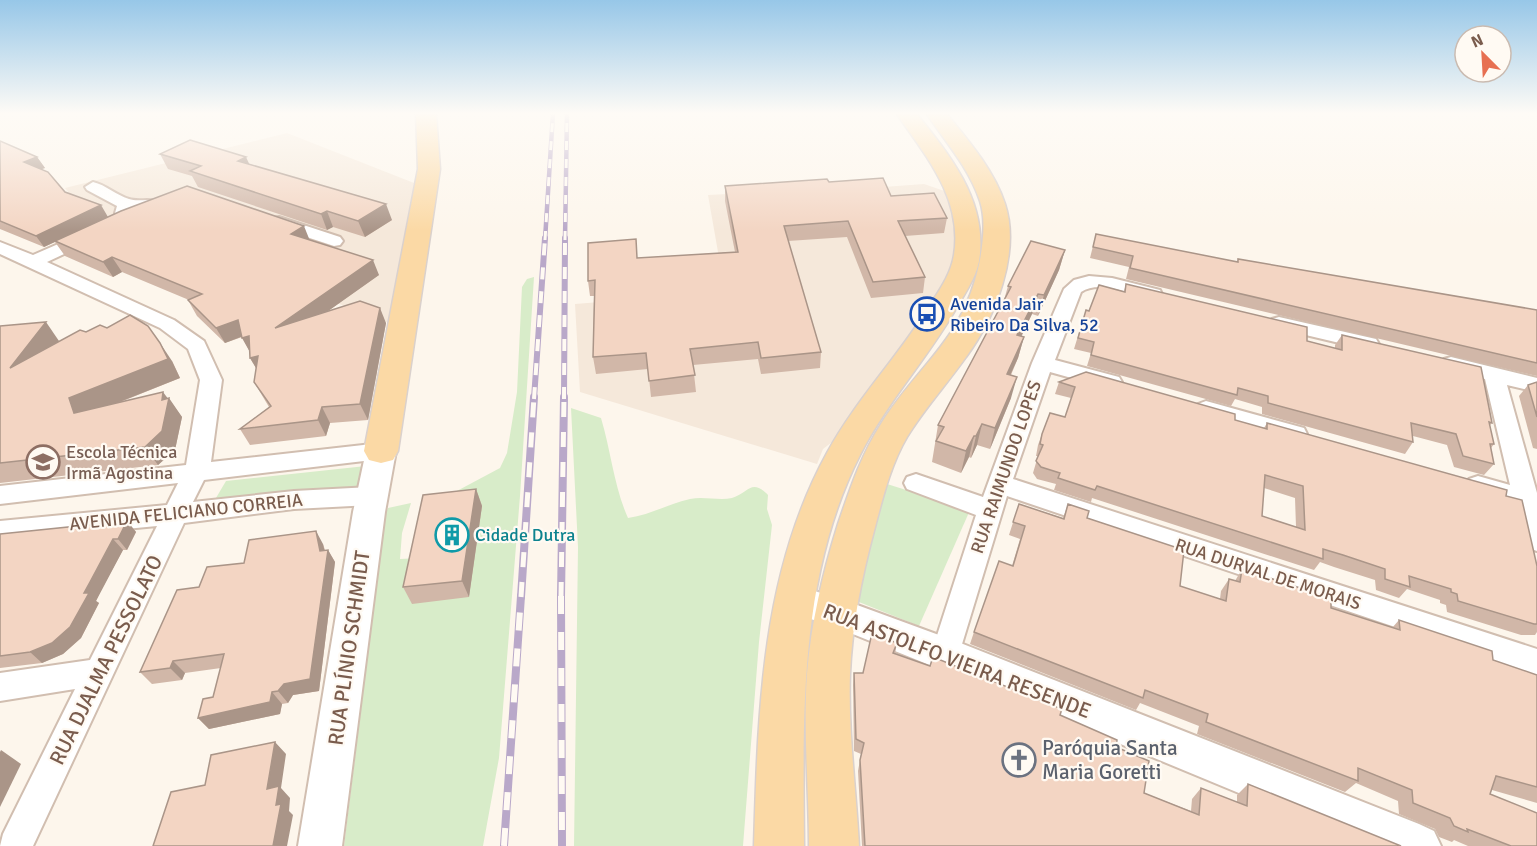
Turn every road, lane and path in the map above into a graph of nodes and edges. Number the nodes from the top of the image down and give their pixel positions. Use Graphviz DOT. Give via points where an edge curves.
graph roads {
  1 [pos="429,152"];
  2 [pos="935,152"];
  3 [pos="965,152"];
  4 [pos="93,187"];
  5 [pos="164,204"];
  6 [pos="267,218"];
  7 [pos="118,219"];
  8 [pos="334,241"];
  9 [pos="981,246"];
  10 [pos="0,248"];
  11 [pos="33,262"];
  12 [pos="1168,297"];
  13 [pos="1258,318"];
  14 [pos="1393,350"];
  15 [pos="1427,358"];
  16 [pos="1042,363"];
  17 [pos="1494,374"];
  18 [pos="1537,385"];
  19 [pos="1126,387"];
  20 [pos="1184,403"];
  21 [pos="1321,441"];
  22 [pos="381,451"];
  23 [pos="195,473"];
  24 [pos="1459,480"];
  25 [pos="916,483"];
  26 [pos="999,484"];
  27 [pos="0,495"];
  28 [pos="371,496"];
  29 [pos="1532,500"];
  30 [pos="990,510"];
  31 [pos="177,514"];
  32 [pos="0,531"];
  33 [pos="1537,541"];
  34 [pos="794,600"];
  35 [pos="838,613"];
  36 [pos="945,654"];
  37 [pos="1537,662"];
  38 [pos="100,672"];
  39 [pos="0,687"];
  40 [pos="784,832"];
  41 [pos="15,846"];
  42 [pos="320,846"];
  43 [pos="834,846"];
  44 [pos="1419,846"];
  1 -- 22 [label="main road"];
  2 -- 9 [label="main road" via="952,177"];
  3 -- 9 [label="main road" via="993,202 998,231"];
  4 -- 7 [label="street"];
  5 -- 7 [label="street"];
  6 -- 8 [label="street"];
  7 -- 11 [label="street"];
  9 -- 34 [label="main road" via="967,256 938,317 854,438 825,492"];
  9 -- 35 [label="main road" via="993,270 976,320 963,343 895,430 876,469 843,578"];
  10 -- 11 [label="street, RUA DJALMA PESSOLATO"];
  11 -- 23 [label="street, RUA DJALMA PESSOLATO" via="167,324 197,346 211,380"];
  12 -- 16 [label="street, RUA RAIMUNDO LOPES" via="1100,281 1078,284"];
  13 -- 14 [label="street"];
  15 -- 17 [label="street"];
  16 -- 19 [label="street"];
  16 -- 26 [label="street, RUA RAIMUNDO LOPES"];
  17 -- 18 [label="street"];
  17 -- 29 [label="street"];
  20 -- 21 [label="street"];
  22 -- 23 [label="street, AVENIDA FELICIANO CORREIA"];
  22 -- 28 [label="street, RUA PLÍNIO SCHMIDT"];
  23 -- 27 [label="street, AVENIDA FELICIANO CORREIA"];
  23 -- 31 [label="street, RUA DJALMA PESSOLATO"];
  24 -- 29 [label="street"];
  25 -- 30 [label="street"];
  26 -- 30 [label="street, RUA RAIMUNDO LOPES"];
  26 -- 37 [label="street, RUA DURVAL DE MORAIS"];
  28 -- 31 [label="street, AVENIDA FELICIANO CORREIA" via="294,500"];
  28 -- 42 [label="street, RUA PLÍNIO SCHMIDT"];
  29 -- 33 [label="street"];
  30 -- 36 [label="street, RUA RAIMUNDO LOPES"];
  31 -- 32 [label="street, AVENIDA FELICIANO CORREIA"];
  31 -- 38 [label="street, RUA DJALMA PESSOLATO"];
  34 -- 35 [label="street, RUA ASTOLFO VIEIRA RESENDE"];
  34 -- 40 [label="main road" via="786,672"];
  35 -- 36 [label="street, RUA ASTOLFO VIEIRA RESENDE"];
  35 -- 43 [label="main road" via="828,696"];
  36 -- 44 [label="street, RUA ASTOLFO VIEIRA RESENDE"];
  38 -- 39 [label="street"];
  38 -- 41 [label="street, RUA DJALMA PESSOLATO"];
}
